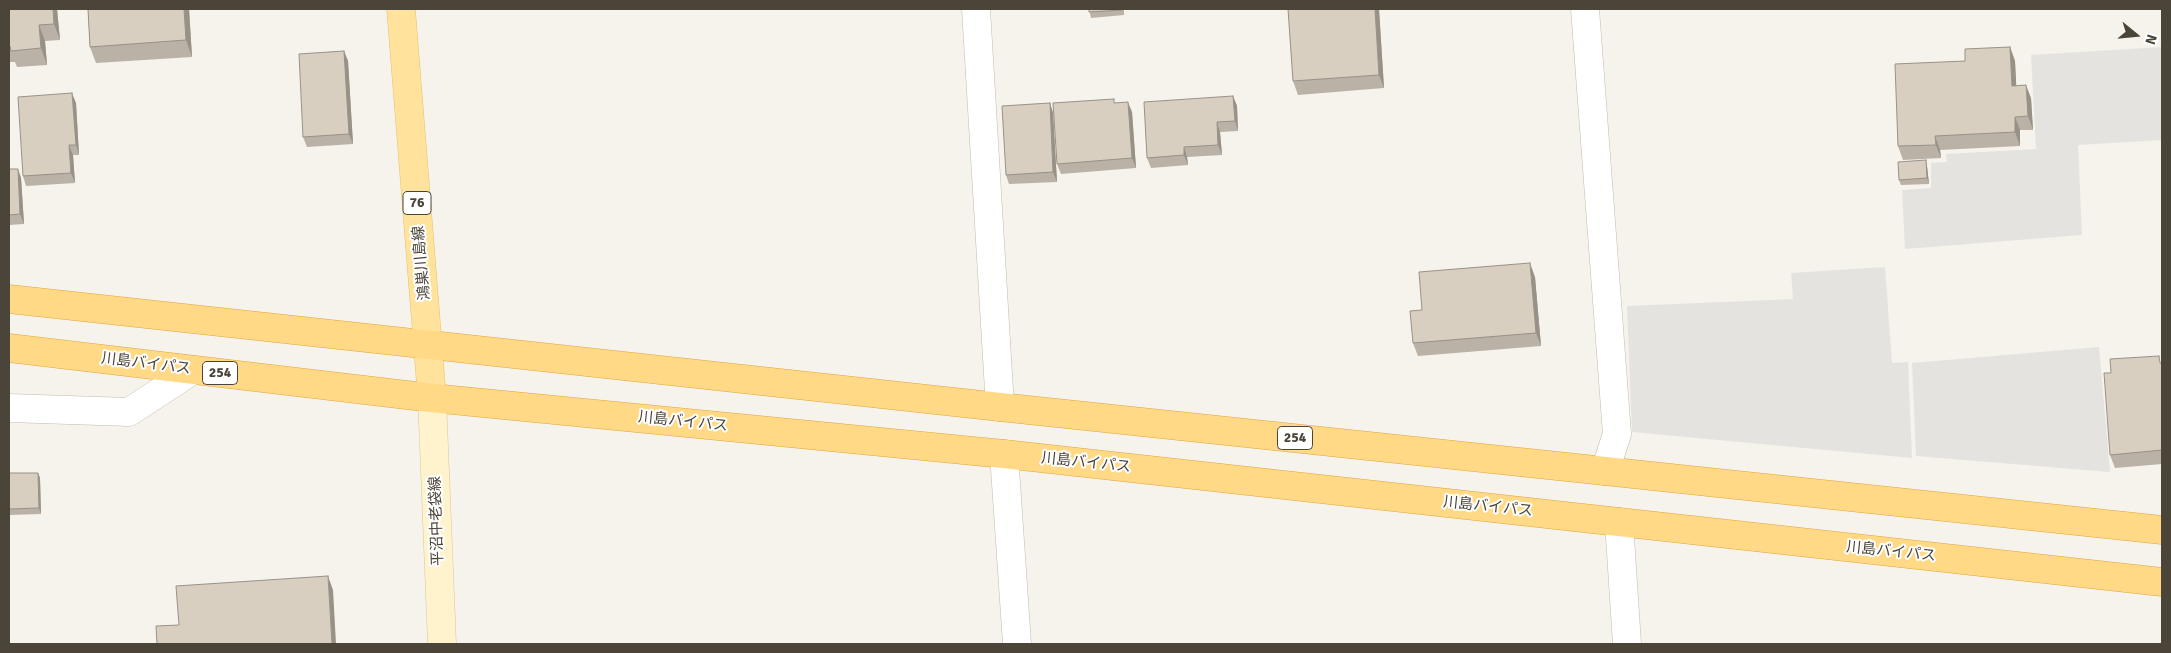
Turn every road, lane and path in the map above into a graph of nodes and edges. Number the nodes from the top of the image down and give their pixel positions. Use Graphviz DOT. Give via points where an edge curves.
graph roads {
  1 [pos="401,9"];
  2 [pos="976,9"];
  3 [pos="1585,9"];
  4 [pos="9,299"];
  5 [pos="428,343"];
  6 [pos="9,348"];
  7 [pos="193,370"];
  8 [pos="432,398"];
  9 [pos="1000,407"];
  10 [pos="9,408"];
  11 [pos="1004,454"];
  12 [pos="1605,471"];
  13 [pos="1619,522"];
  14 [pos="2162,530"];
  15 [pos="2162,582"];
  16 [pos="442,644"];
  17 [pos="1017,644"];
  18 [pos="1627,644"];
  1 -- 5 [label="main road, 鴻巣川島線 / 76"];
  2 -- 9 [label="street"];
  3 -- 12 [label="street" via="1617,434"];
  4 -- 5 [label="highway, 254"];
  5 -- 8 [label="main road, 鴻巣川島線 / 76"];
  5 -- 9 [label="highway, 254"];
  6 -- 7 [label="highway, 川島バイパス / 254"];
  7 -- 8 [label="highway, 川島バイパス / 254"];
  7 -- 10 [label="street" via="128,412"];
  8 -- 11 [label="highway, 川島バイパス / 254"];
  8 -- 16 [label="main road, 平沼中老袋線"];
  9 -- 12 [label="highway, 254"];
  11 -- 13 [label="highway, 川島バイパス / 254"];
  11 -- 17 [label="street"];
  12 -- 14 [label="highway, 254"];
  13 -- 15 [label="highway, 川島バイパス / 254"];
  13 -- 18 [label="street"];
}
